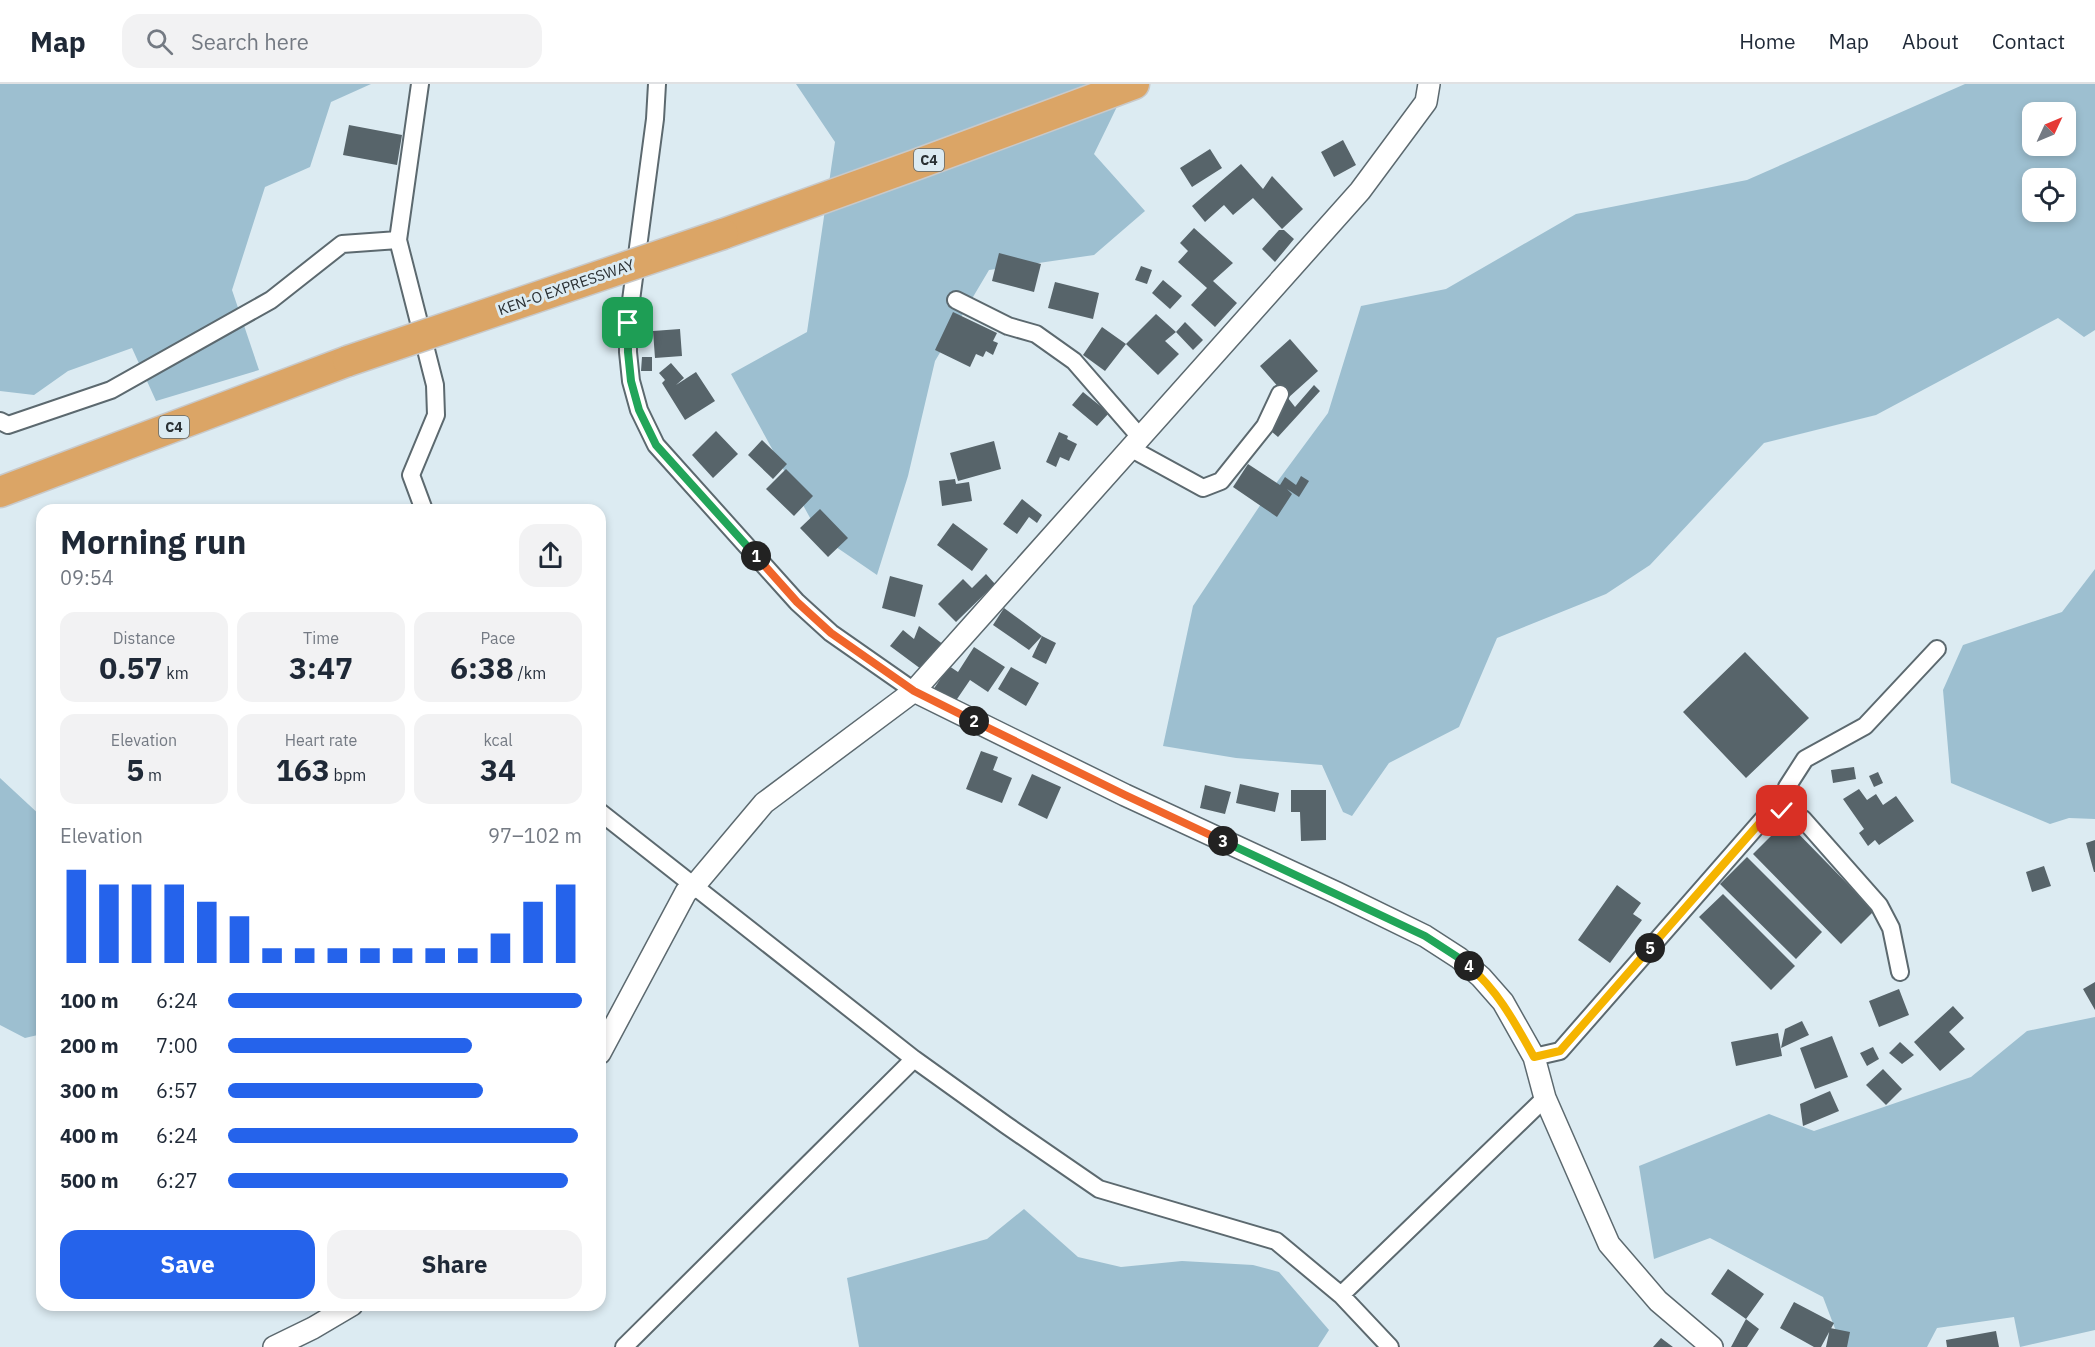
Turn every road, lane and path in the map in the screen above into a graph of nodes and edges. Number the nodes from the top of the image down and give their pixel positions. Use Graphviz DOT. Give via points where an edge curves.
graph roads {
  1 [pos="420,84"];
  2 [pos="657,84"];
  3 [pos="1134,84"];
  4 [pos="1429,84"];
  5 [pos="398,240"];
  6 [pos="956,300"];
  7 [pos="1280,394"];
  8 [pos="0,421"];
  9 [pos="1135,442"];
  10 [pos="0,492"];
  11 [pos="422,504"];
  12 [pos="1937,649"];
  13 [pos="914,691"];
  14 [pos="1782,811"];
  15 [pos="606,817"];
  16 [pos="695,885"];
  17 [pos="1900,972"];
  18 [pos="606,1042"];
  19 [pos="1534,1057"];
  20 [pos="914,1059"];
  21 [pos="1545,1098"];
  22 [pos="1341,1295"];
  23 [pos="342,1311"];
  24 [pos="274,1347"];
  25 [pos="624,1347"];
  26 [pos="1390,1347"];
  27 [pos="1712,1347"];
  1 -- 5 [label="street"];
  2 -- 13 [label="street" via="656,119 628,323 631,381 639,410 656,445 797,602 831,633"];
  3 -- 10 [label="highway, KEN-O EXPRESSWAY / C4, bridge" via="723,234 348,361"];
  4 -- 9 [label="street" via="1426,102 1360,191"];
  5 -- 8 [label="street" via="342,244 271,300 111,390 8,425"];
  5 -- 11 [label="street" via="435,385 436,415 411,475"];
  6 -- 9 [label="street" via="1008,326 1036,334 1074,361"];
  7 -- 9 [label="street" via="1265,426 1221,481 1203,488"];
  9 -- 13 [label="street"];
  12 -- 14 [label="street" via="1865,726 1805,759 1787,787"];
  13 -- 16 [label="street" via="764,803"];
  13 -- 19 [label="street" via="1425,936 1481,977 1503,1002"];
  14 -- 17 [label="street" via="1803,819 1879,905 1892,928"];
  14 -- 19 [label="street" via="1764,818 1560,1051"];
  15 -- 16 [label="street"];
  16 -- 18 [label="street" via="686,892"];
  16 -- 20 [label="street"];
  19 -- 21 [label="street"];
  20 -- 22 [label="street" via="1099,1189 1276,1241"];
  20 -- 25 [label="street"];
  21 -- 22 [label="street"];
  21 -- 27 [label="street" via="1609,1244 1658,1301"];
  22 -- 26 [label="street"];
  23 -- 24 [label="street"];
}
